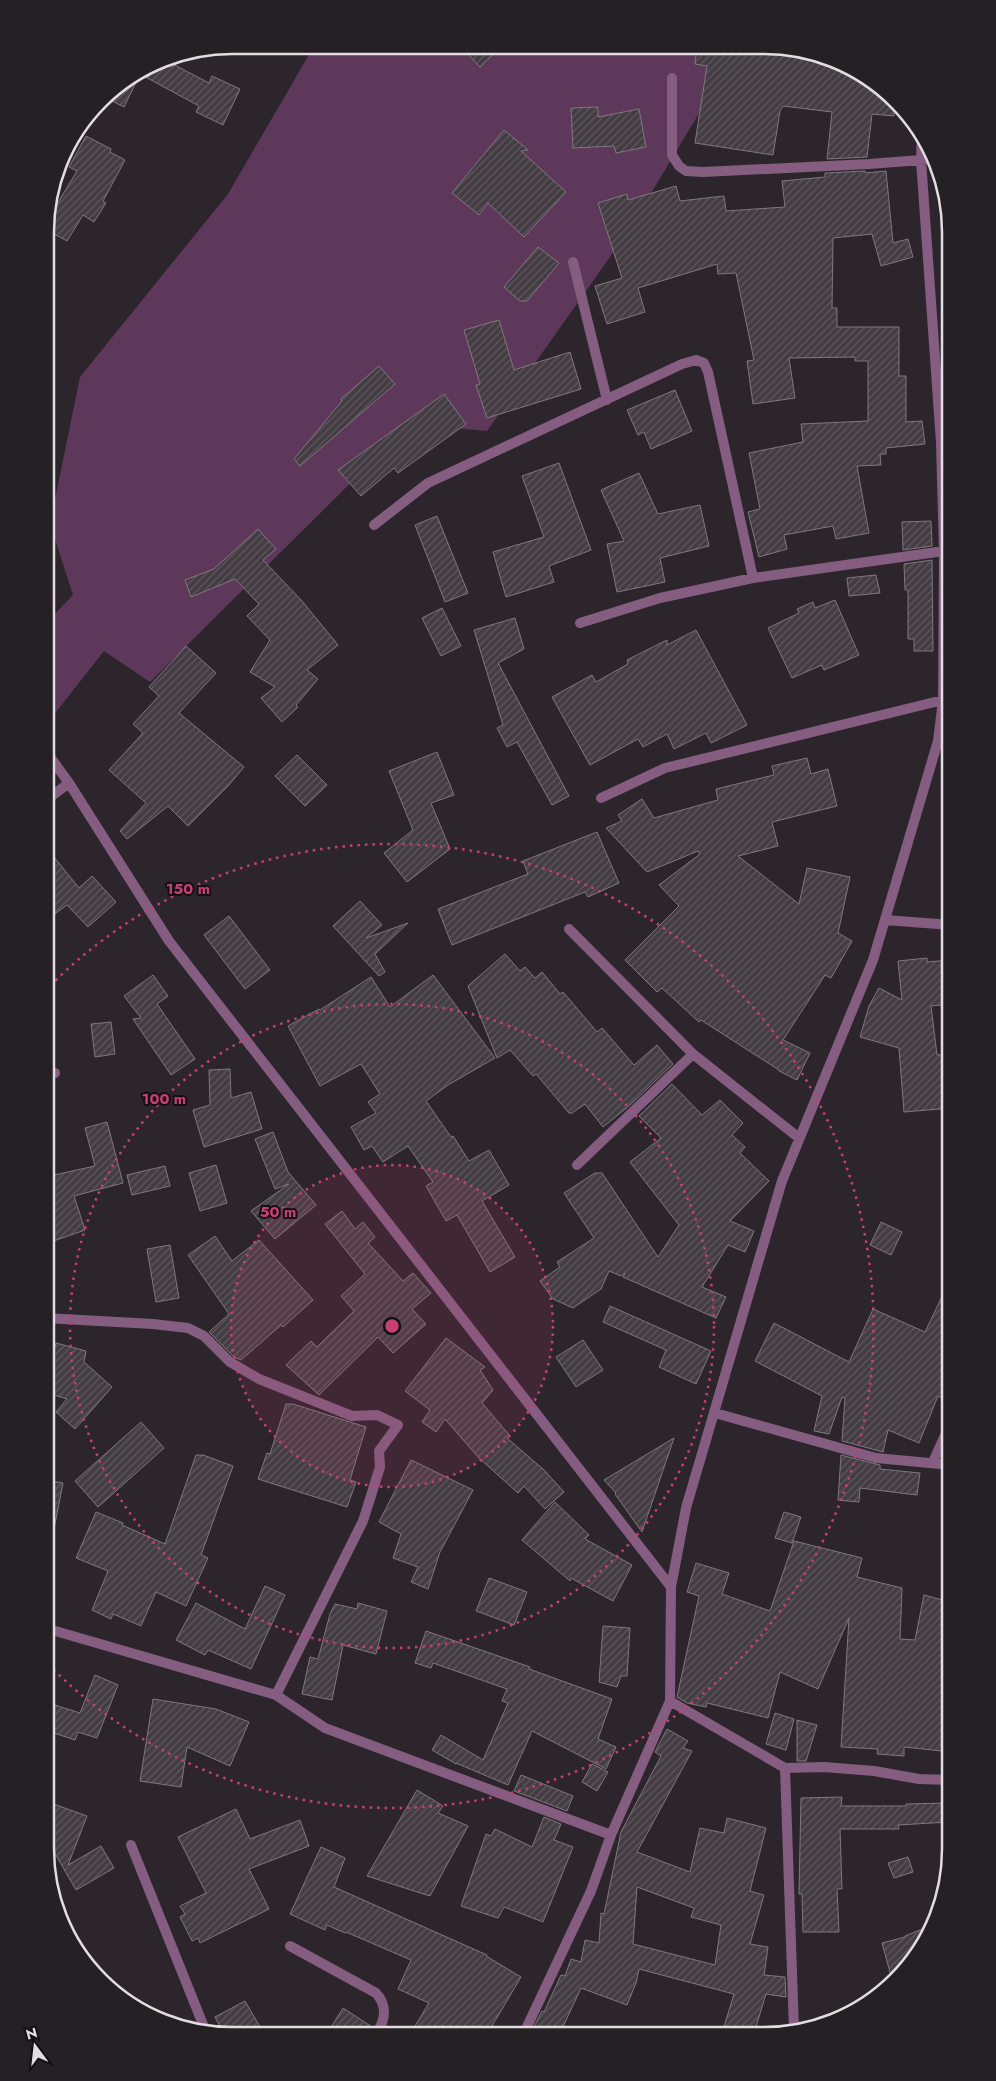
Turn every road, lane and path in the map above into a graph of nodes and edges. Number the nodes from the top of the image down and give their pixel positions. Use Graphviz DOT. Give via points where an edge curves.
graph roads {
  1 [pos="672,78"];
  2 [pos="921,149"];
  3 [pos="921,160"];
  4 [pos="927,160"];
  5 [pos="573,262"];
  6 [pos="942,397"];
  7 [pos="607,400"];
  8 [pos="374,525"];
  9 [pos="942,551"];
  10 [pos="753,578"];
  11 [pos="580,623"];
  12 [pos="942,700"];
  13 [pos="942,708"];
  14 [pos="54,762"];
  15 [pos="69,783"];
  16 [pos="54,794"];
  17 [pos="600,798"];
  18 [pos="885,920"];
  19 [pos="942,924"];
  20 [pos="569,929"];
  21 [pos="693,1054"];
  22 [pos="799,1138"];
  23 [pos="578,1165"];
  24 [pos="54,1319"];
  25 [pos="715,1413"];
  26 [pos="942,1442"];
  27 [pos="933,1462"];
  28 [pos="942,1464"];
  29 [pos="671,1587"];
  30 [pos="54,1631"];
  31 [pos="276,1695"];
  32 [pos="670,1701"];
  33 [pos="785,1768"];
  34 [pos="942,1780"];
  35 [pos="611,1835"];
  36 [pos="131,1845"];
  37 [pos="290,1946"];
  38 [pos="203,2025"];
  39 [pos="794,2025"];
  40 [pos="380,2027"];
  41 [pos="527,2027"];
  1 -- 3 [label="street" via="672,155 686,171"];
  2 -- 3 [label="street"];
  3 -- 4 [label="street"];
  3 -- 6 [label="street"];
  5 -- 7 [label="street"];
  7 -- 8 [label="street" via="428,483"];
  7 -- 10 [label="street" via="682,364 696,360 704,363"];
  9 -- 10 [label="street"];
  10 -- 11 [label="street" via="660,598"];
  12 -- 17 [label="street" via="665,768"];
  13 -- 18 [label="street" via="938,741"];
  14 -- 15 [label="street"];
  15 -- 16 [label="street"];
  15 -- 29 [label="street" via="169,941"];
  18 -- 19 [label="street"];
  18 -- 22 [label="street" via="873,960"];
  20 -- 21 [label="street"];
  21 -- 22 [label="street"];
  21 -- 23 [label="street"];
  22 -- 25 [label="street" via="782,1181"];
  24 -- 31 [label="street" via="188,1328 204,1336 230,1362 259,1379 352,1416 377,1414 398,1426 379,1451 380,1467 362,1521"];
  25 -- 27 [label="street" via="876,1458"];
  25 -- 29 [label="street" via="686,1508"];
  26 -- 27 [label="street"];
  27 -- 28 [label="street"];
  29 -- 32 [label="street"];
  30 -- 31 [label="street"];
  31 -- 35 [label="street" via="325,1728"];
  32 -- 33 [label="street"];
  32 -- 35 [label="street"];
  33 -- 34 [label="street" via="824,1767"];
  33 -- 39 [label="street"];
  35 -- 41 [label="street" via="591,1891"];
  36 -- 38 [label="street"];
  37 -- 40 [label="street" via="376,1993 382,2000 384,2018"];
}
